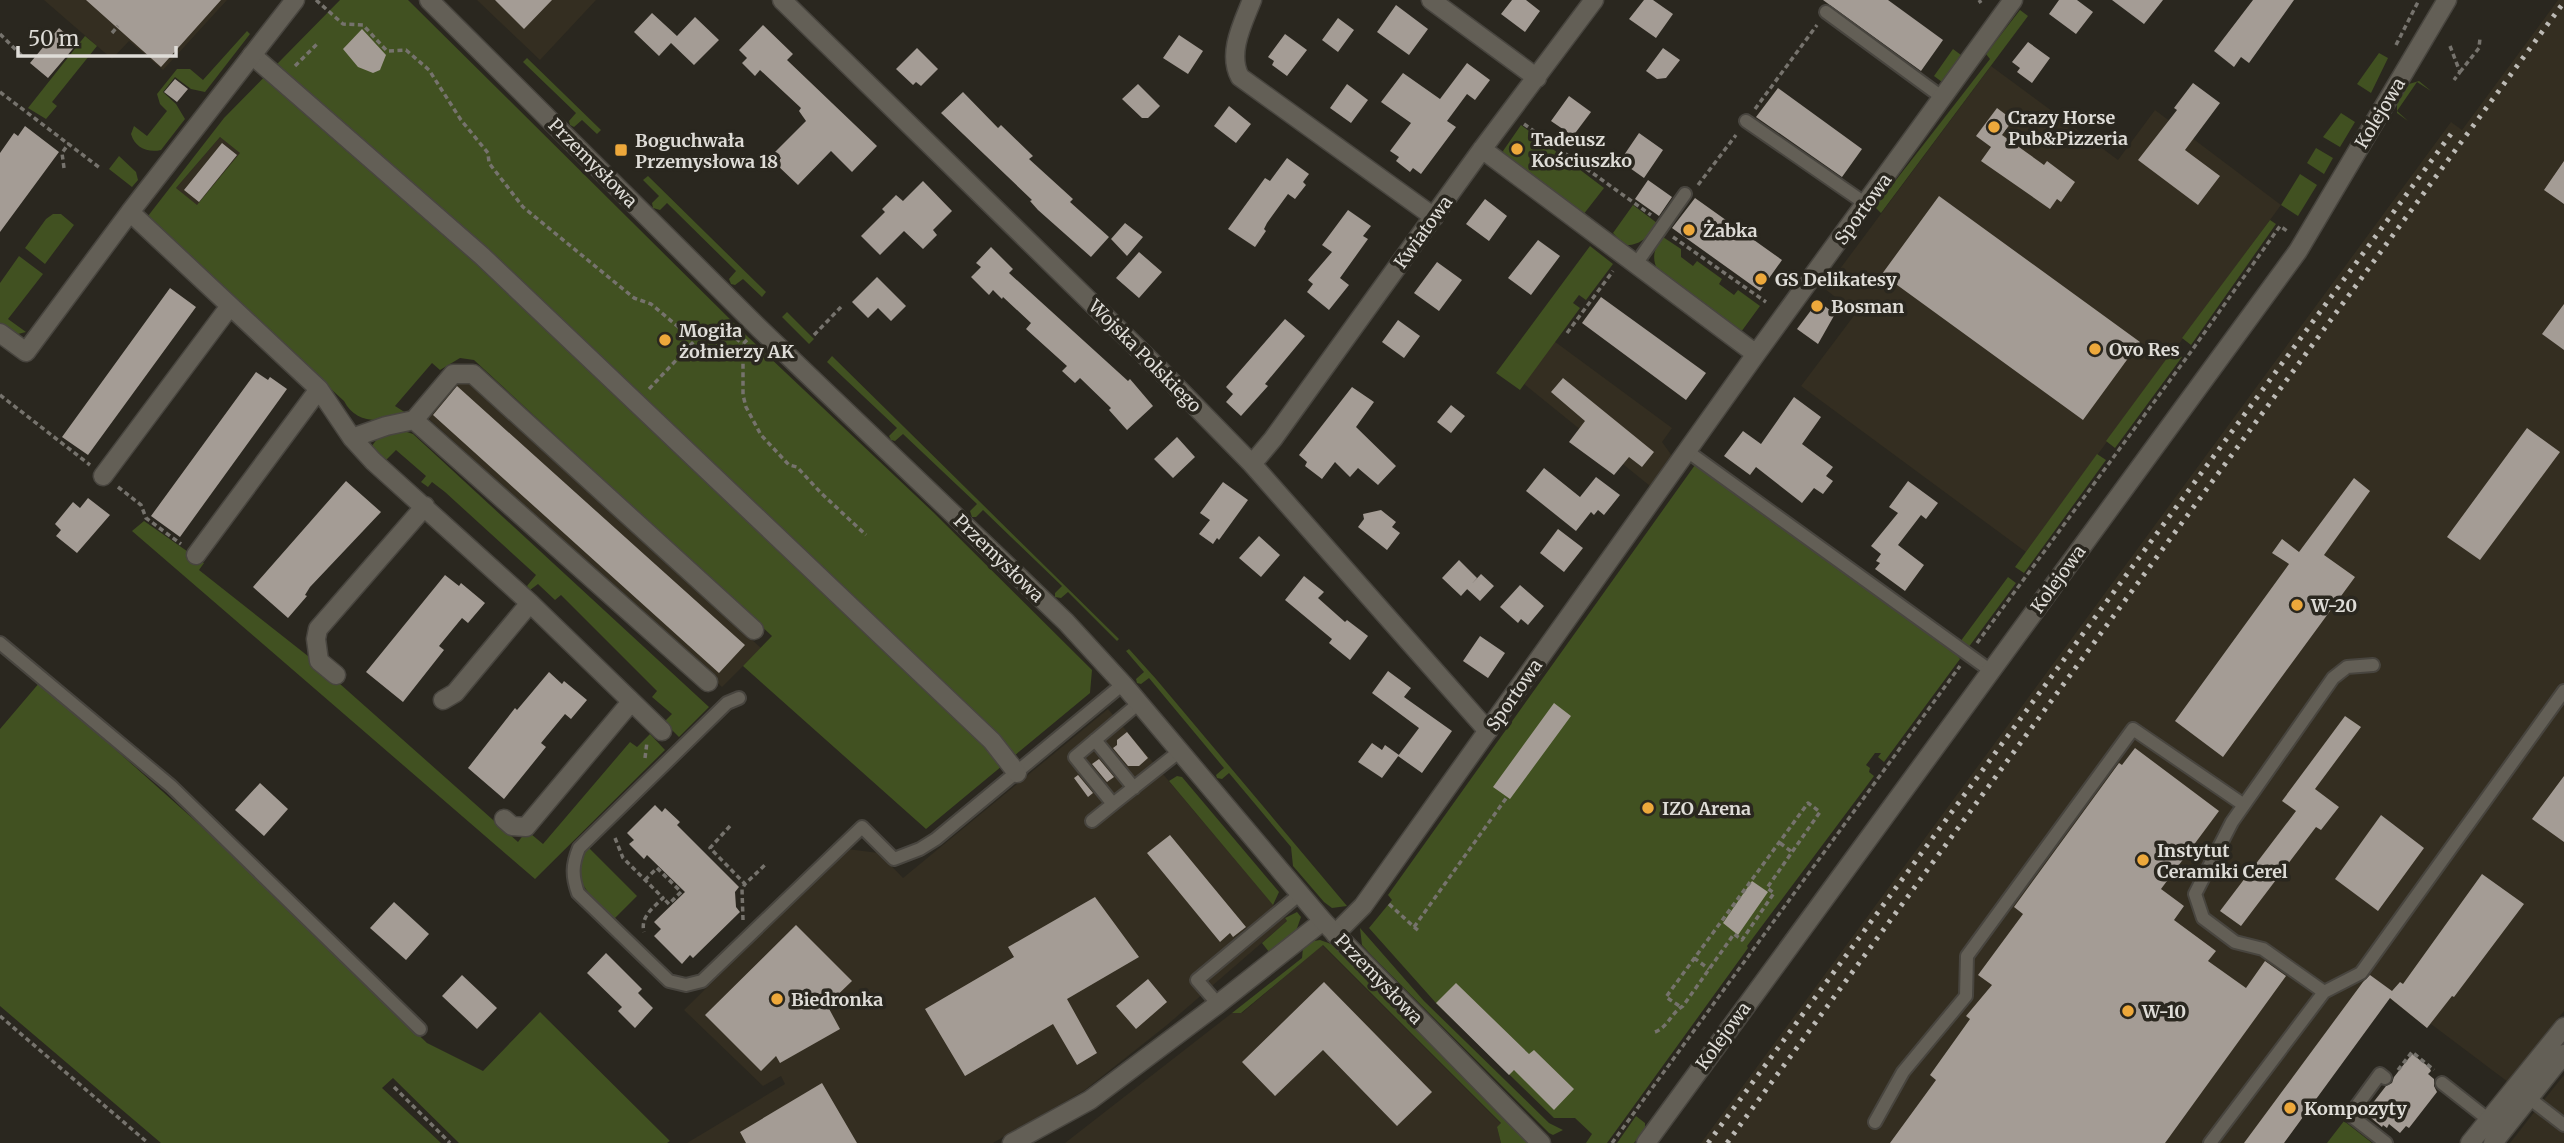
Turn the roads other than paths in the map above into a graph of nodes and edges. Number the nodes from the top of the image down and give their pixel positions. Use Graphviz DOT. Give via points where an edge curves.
graph roads {
  1 [pos="295,0"];
  2 [pos="429,0"];
  3 [pos="782,0"];
  4 [pos="1252,0"];
  5 [pos="1431,0"];
  6 [pos="1594,0"];
  7 [pos="2013,0"];
  8 [pos="2447,0"];
  9 [pos="1826,12"];
  10 [pos="252,55"];
  11 [pos="1537,78"];
  12 [pos="1943,98"];
  13 [pos="1746,121"];
  14 [pos="1482,149"];
  15 [pos="1685,194"];
  16 [pos="1866,204"];
  17 [pos="130,212"];
  18 [pos="1434,217"];
  19 [pos="1627,264"];
  20 [pos="230,306"];
  21 [pos="0,333"];
  22 [pos="1756,354"];
  23 [pos="318,389"];
  24 [pos="414,420"];
  25 [pos="352,438"];
  26 [pos="1687,451"];
  27 [pos="1252,464"];
  28 [pos="103,476"];
  29 [pos="425,506"];
  30 [pos="196,555"];
  31 [pos="530,603"];
  32 [pos="754,630"];
  33 [pos="0,643"];
  34 [pos="2373,665"];
  35 [pos="1991,671"];
  36 [pos="336,675"];
  37 [pos="708,682"];
  38 [pos="1123,684"];
  39 [pos="2564,691"];
  40 [pos="739,698"];
  41 [pos="443,700"];
  42 [pos="631,702"];
  43 [pos="1139,703"];
  44 [pos="662,731"];
  45 [pos="1488,731"];
  46 [pos="1095,740"];
  47 [pos="1180,751"];
  48 [pos="1017,773"];
  49 [pos="1134,788"];
  50 [pos="1113,804"];
  51 [pos="2244,805"];
  52 [pos="504,819"];
  53 [pos="1092,821"];
  54 [pos="1300,894"];
  55 [pos="1329,927"];
  56 [pos="2324,992"];
  57 [pos="1218,1004"];
  58 [pos="2564,1027"];
  59 [pos="420,1029"];
  60 [pos="2564,1054"];
  61 [pos="2385,1078"];
  62 [pos="2442,1083"];
  63 [pos="2529,1098"];
  64 [pos="2500,1115"];
  65 [pos="1875,1122"];
  66 [pos="2564,1125"];
  67 [pos="1012,1143"];
  68 [pos="1541,1143"];
  69 [pos="1646,1143"];
  70 [pos="2210,1143"];
  71 [pos="2386,1143"];
  72 [pos="2470,1143"];
  73 [pos="2493,1143"];
  1 -- 10 [label="street"];
  2 -- 38 [label="street, Przemysłowa" via="760,329 1066,622"];
  3 -- 27 [label="street, Wojska Polskiego"];
  4 -- 18 [label="street" via="1235,52 1240,77"];
  5 -- 11 [label="street"];
  6 -- 11 [label="street, Kwiatowa"];
  7 -- 12 [label="street, Sportowa"];
  8 -- 35 [label="street, Kolejowa" via="2298,251"];
  9 -- 12 [label="lane"];
  10 -- 17 [label="street"];
  10 -- 48 [label="street" via="482,256 992,741"];
  11 -- 14 [label="street, Kwiatowa"];
  12 -- 16 [label="street, Sportowa"];
  13 -- 16 [label="lane"];
  14 -- 18 [label="street, Kwiatowa"];
  14 -- 19 [label="street"];
  15 -- 19 [label="lane" via="1663,227"];
  16 -- 22 [label="street, Sportowa"];
  17 -- 20 [label="street"];
  17 -- 21 [label="street" via="26,352"];
  18 -- 27 [label="street, Kwiatowa"];
  19 -- 22 [label="street"];
  20 -- 23 [label="street"];
  20 -- 28 [label="street"];
  22 -- 26 [label="street, Sportowa"];
  23 -- 25 [label="street"];
  23 -- 30 [label="street"];
  24 -- 25 [label="street"];
  24 -- 32 [label="street" via="453,374 473,374"];
  24 -- 37 [label="street"];
  25 -- 29 [label="street"];
  26 -- 35 [label="lane"];
  26 -- 45 [label="street, Sportowa"];
  27 -- 45 [label="street, Wojska Polskiego"];
  29 -- 31 [label="street"];
  29 -- 36 [label="street" via="318,629 319,661"];
  31 -- 41 [label="street" via="455,693"];
  31 -- 42 [label="street"];
  33 -- 59 [label="lane" via="171,786"];
  34 -- 51 [label="lane" via="2347,667 2333,678"];
  35 -- 69 [label="street, Kolejowa"];
  38 -- 43 [label="street, Przemysłowa"];
  38 -- 48 [label="lane"];
  39 -- 56 [label="lane" via="2361,973"];
  40 -- 48 [label="lane" via="727,703 639,787 579,848 573,861 578,893 669,981 686,985 702,981 862,827 894,859 936,839"];
  42 -- 44 [label="street"];
  42 -- 52 [label="street" via="526,827 512,826"];
  43 -- 46 [label="lane"];
  43 -- 47 [label="street, Przemysłowa"];
  45 -- 55 [label="street, Sportowa" via="1357,913"];
  46 -- 49 [label="lane"];
  46 -- 50 [label="lane" via="1075,757"];
  47 -- 49 [label="lane"];
  47 -- 54 [label="street, Przemysłowa"];
  49 -- 50 [label="lane"];
  50 -- 53 [label="lane"];
  51 -- 56 [label="lane" via="2195,894 2203,918 2235,942 2263,948"];
  51 -- 65 [label="lane" via="2133,729 1967,956 1966,996 1903,1072"];
  54 -- 55 [label="street, Przemysłowa"];
  54 -- 57 [label="lane" via="1197,981"];
  55 -- 57 [label="street, Sportowa"];
  55 -- 68 [label="street, Przemysłowa"];
  56 -- 70 [label="lane"];
  57 -- 67 [label="street, Sportowa" via="1090,1100"];
  58 -- 64 [label="street"];
  60 -- 63 [label="street"];
  61 -- 71 [label="lane" via="2380,1074 2350,1115"];
  62 -- 64 [label="lane"];
  63 -- 64 [label="street"];
  63 -- 66 [label="lane"];
  64 -- 72 [label="street"];
  64 -- 73 [label="street"];
}
